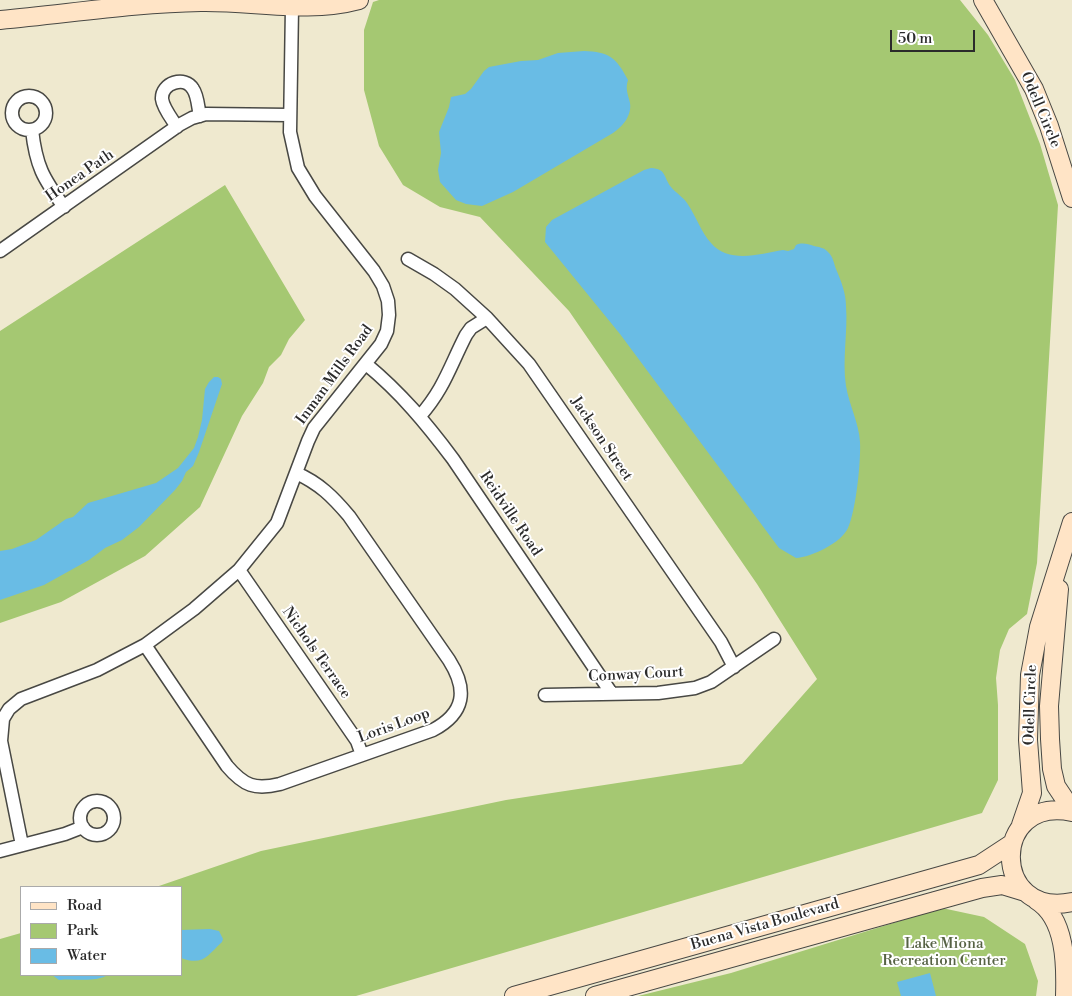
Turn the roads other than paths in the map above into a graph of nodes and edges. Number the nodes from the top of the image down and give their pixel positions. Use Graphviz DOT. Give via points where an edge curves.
graph roads {
  1 [pos="360,0"];
  2 [pos="983,0"];
  3 [pos="164,1"];
  4 [pos="292,7"];
  5 [pos="0,20"];
  6 [pos="289,115"];
  7 [pos="200,116"];
  8 [pos="177,127"];
  9 [pos="32,130"];
  10 [pos="1072,198"];
  11 [pos="64,207"];
  12 [pos="0,251"];
  13 [pos="408,260"];
  14 [pos="487,318"];
  15 [pos="366,364"];
  16 [pos="420,416"];
  17 [pos="296,473"];
  18 [pos="1072,522"];
  19 [pos="1062,557"];
  20 [pos="239,570"];
  21 [pos="774,639"];
  22 [pos="145,644"];
  23 [pos="734,667"];
  24 [pos="612,694"];
  25 [pos="545,695"];
  26 [pos="362,755"];
  27 [pos="1072,811"];
  28 [pos="1022,825"];
  29 [pos="83,827"];
  30 [pos="1011,844"];
  31 [pos="22,846"];
  32 [pos="0,851"];
  33 [pos="1029,895"];
  34 [pos="1072,902"];
  35 [pos="514,996"];
  36 [pos="595,996"];
  37 [pos="1065,996"];
  1 -- 4 [label="street" via="329,6"];
  2 -- 10 [label="street, Odell Circle" via="1034,89"];
  3 -- 4 [label="street"];
  3 -- 5 [label="street"];
  4 -- 6 [label="street, Inman Mills Road"];
  6 -- 7 [label="street, Honea Path" via="223,113"];
  6 -- 15 [label="street, Inman Mills Road" via="298,168 315,196 383,286 389,308 387,331"];
  7 -- 8 [label="street, Honea Path"];
  7 -- 8 [label="street" via="194,90 183,82 170,84 162,95 162,101"];
  8 -- 11 [label="street, Honea Path"];
  9 -- 11 [label="street" via="42,174"];
  11 -- 12 [label="street, Honea Path"];
  13 -- 14 [label="street, Jackson Street" via="455,289"];
  14 -- 16 [label="street" via="466,335 434,401"];
  14 -- 23 [label="street, Jackson Street" via="509,340 547,389 721,642"];
  15 -- 16 [label="street, Reidville Road"];
  15 -- 17 [label="street, Inman Mills Road" via="314,428"];
  16 -- 24 [label="street, Reidville Road" via="453,459"];
  17 -- 20 [label="street, Inman Mills Road" via="277,523"];
  17 -- 26 [label="street, Loris Loop" via="320,486 350,516 457,673 460,701 446,723"];
  18 -- 19 [label="street, Odell Circle"];
  19 -- 27 [label="street, Odell Circle" via="1051,680 1050,739 1056,786"];
  19 -- 28 [label="street, Odell Circle" via="1039,627 1030,675 1028,740 1032,793"];
  20 -- 22 [label="street, Inman Mills Road" via="194,609"];
  20 -- 26 [label="street, Nichols Terrace" via="357,741"];
  21 -- 23 [label="street, Conway Court"];
  22 -- 26 [label="street, Loris Loop" via="227,766 247,784 269,786"];
  22 -- 31 [label="street, Inman Mills Road" via="97,670 21,699 9,709 3,719 1,741"];
  23 -- 24 [label="street, Conway Court" via="695,688"];
  24 -- 25 [label="street, Conway Court"];
  27 -- 28 [label="street, Buena Vista Boulevard" via="1046,811 1032,816"];
  28 -- 30 [label="street, Buena Vista Boulevard"];
  29 -- 31 [label="street"];
  30 -- 33 [label="street, Buena Vista Boulevard" via="1011,870"];
  30 -- 35 [label="street, Buena Vista Boulevard" via="979,865"];
  31 -- 32 [label="street"];
  33 -- 34 [label="street, Buena Vista Boulevard" via="1046,903 1060,905"];
  33 -- 36 [label="street, Buena Vista Boulevard" via="1002,885 982,888"];
  33 -- 37 [label="street" via="1040,902 1059,931"];
}
